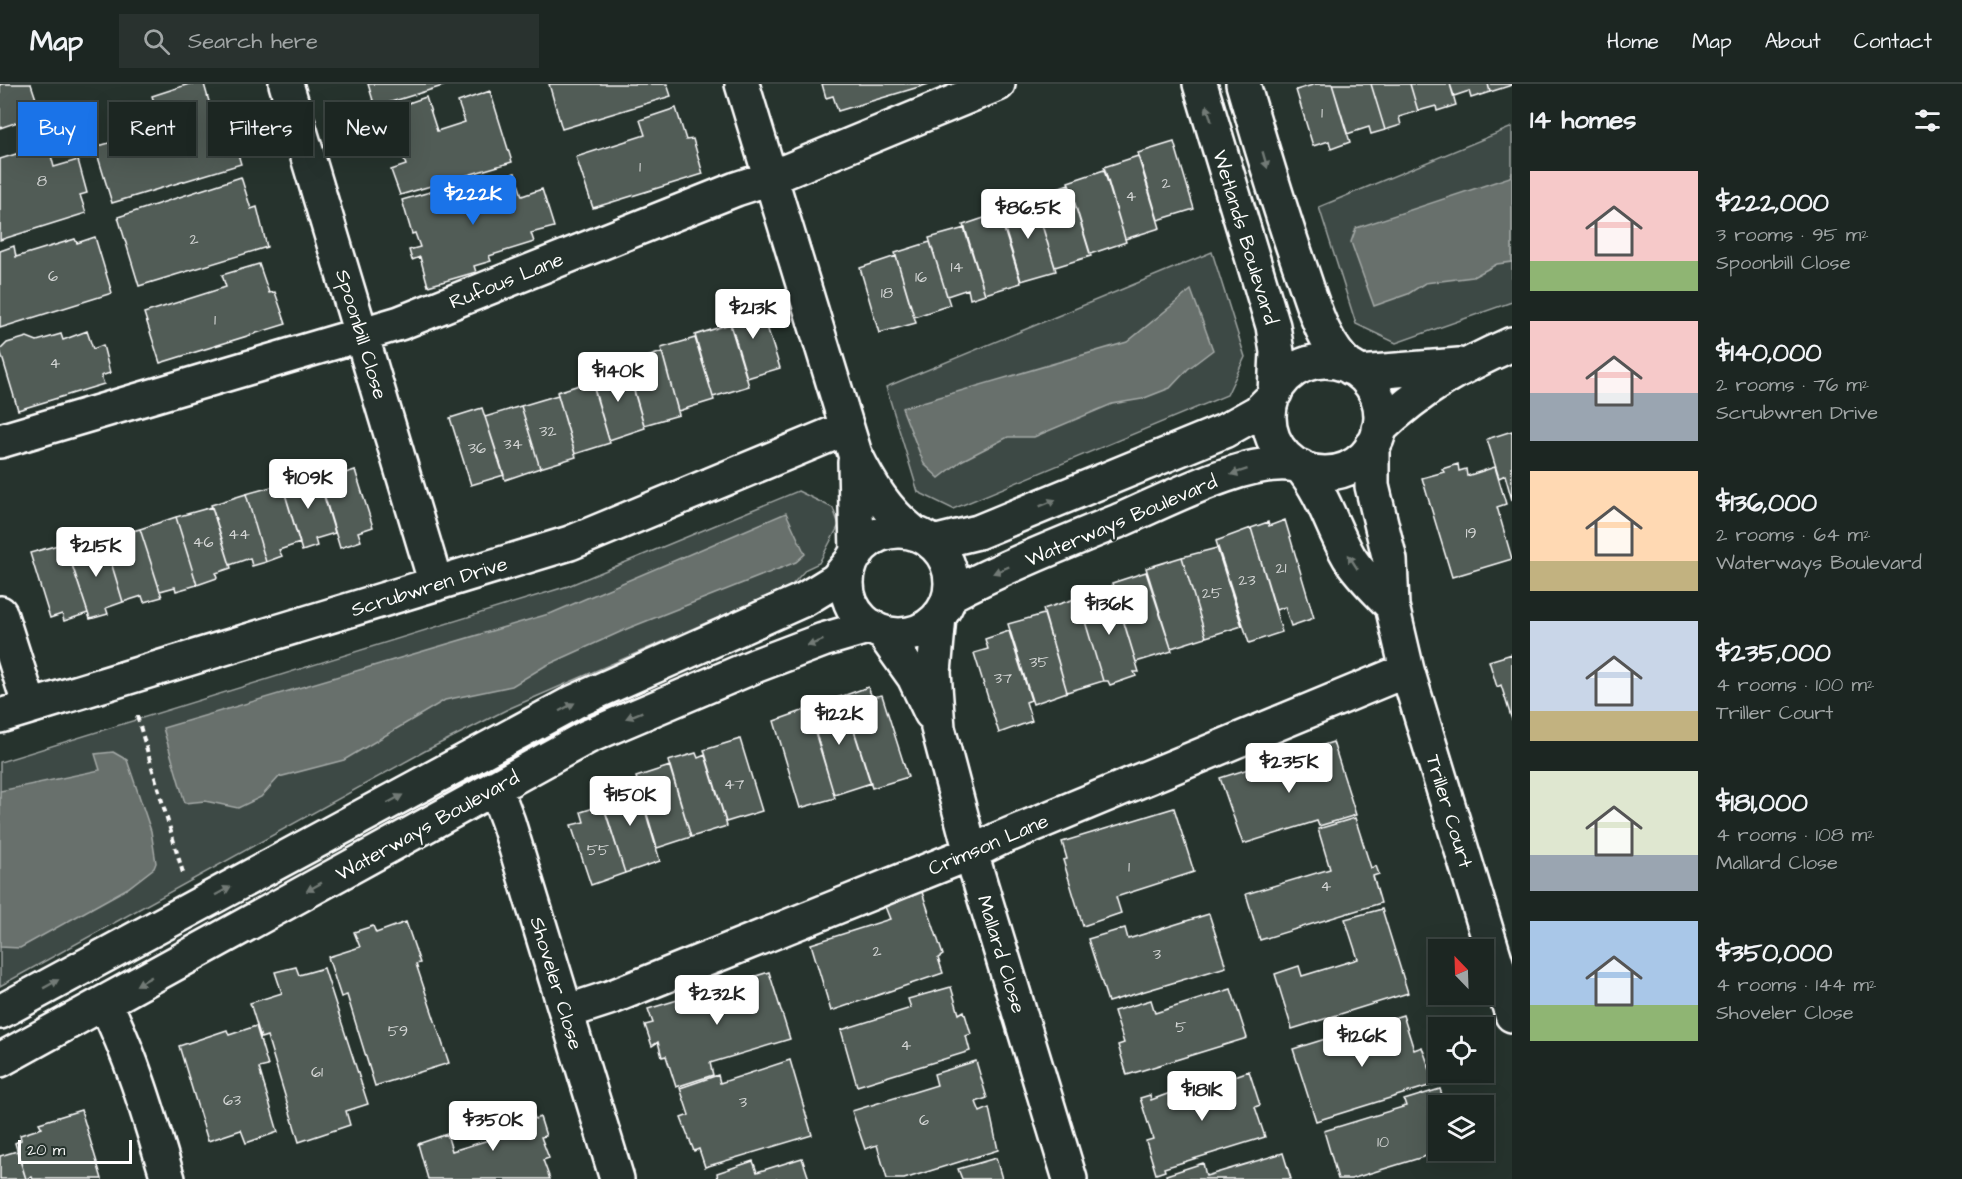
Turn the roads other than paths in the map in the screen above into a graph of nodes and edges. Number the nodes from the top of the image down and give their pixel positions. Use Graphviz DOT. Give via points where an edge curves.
graph roads {
  1 [pos="286,84"];
  2 [pos="742,84"];
  3 [pos="999,84"];
  4 [pos="1200,84"];
  5 [pos="1243,84"];
  6 [pos="770,178"];
  7 [pos="362,334"];
  8 [pos="1512,344"];
  9 [pos="1463,365"];
  10 [pos="1355,371"];
  11 [pos="1273,395"];
  12 [pos="1375,438"];
  13 [pos="0,441"];
  14 [pos="851,441"];
  15 [pos="1299,466"];
  16 [pos="924,538"];
  17 [pos="854,558"];
  18 [pos="436,584"];
  19 [pos="944,606"];
  20 [pos="1392,606"];
  21 [pos="0,613"];
  22 [pos="877,629"];
  23 [pos="1407,670"];
  24 [pos="15,711"];
  25 [pos="938,728"];
  26 [pos="495,787"];
  27 [pos="971,854"];
  28 [pos="105,1002"];
  29 [pos="0,1012"];
  30 [pos="566,1012"];
  31 [pos="1512,1015"];
  32 [pos="0,1060"];
  33 [pos="168,1179"];
  34 [pos="617,1179"];
  35 [pos="1070,1179"];
  1 -- 7 [label="street, Spoonbill Close"];
  2 -- 6 [label="street"];
  3 -- 6 [label="street, Rufous Lane"];
  11 -- 4 [label="street, Wetlands Boulevard, one-way" via="1277,352 1273,326"];
  5 -- 10 [label="street, Wetlands Boulevard, one-way" via="1280,211 1320,324 1339,357"];
  6 -- 7 [label="street, Rufous Lane" via="400,323"];
  6 -- 14 [label="street"];
  7 -- 13 [label="street, Rufous Lane"];
  7 -- 18 [label="street, Spoonbill Close"];
  8 -- 9 [label="street"];
  9 -- 10 [label="street"];
  9 -- 12 [label="street" via="1405,404"];
  10 -- 11 [label="street" via="1328,361 1306,364 1285,377"];
  10 -- 12 [label="street" via="1371,386 1378,400"];
  11 -- 15 [label="street" via="1269,415 1272,435 1282,453"];
  16 -- 11 [label="street, one-way" via="978,532 1224,431 1258,412"];
  12 -- 15 [label="street" via="1358,461 1341,470 1325,472"];
  12 -- 20 [label="street, Triller Court" via="1372,486 1390,560"];
  14 -- 16 [label="street" via="871,486 894,515"];
  14 -- 17 [label="street" via="858,524"];
  14 -- 18 [label="street, Scrubwren Drive" via="570,543"];
  15 -- 19 [label="street, Waterways Boulevard, one-way" via="1275,462 1220,478 992,574"];
  20 -- 15 [label="street, one-way" via="1357,570 1324,500"];
  16 -- 17 [label="street" via="888,532 865,544"];
  16 -- 19 [label="street" via="949,566 951,580"];
  17 -- 22 [label="street" via="848,576 850,598 860,617"];
  29 -- 17 [label="street, Waterways Boulevard, one-way" via="574,702 805,599 836,580"];
  18 -- 24 [label="street, Scrubwren Drive"];
  19 -- 22 [label="street" via="913,633"];
  19 -- 25 [label="street, Mallard Close" via="934,672"];
  20 -- 23 [label="street, Triller Court"];
  21 -- 24 [label="street"];
  22 -- 25 [label="street, Mallard Close" via="914,677"];
  22 -- 26 [label="street, Waterways Boulevard, one-way" via="823,640 623,720"];
  23 -- 27 [label="street, Crimson Lane"];
  23 -- 31 [label="street, Triller Court"];
  25 -- 27 [label="street, Mallard Close"];
  26 -- 28 [label="street, Waterways Boulevard, one-way"];
  26 -- 30 [label="street, Shoveler Close"];
  27 -- 30 [label="street, Crimson Lane" via="612,998"];
  27 -- 35 [label="street, Mallard Close"];
  28 -- 32 [label="street, Waterways Boulevard"];
  28 -- 33 [label="street" via="141,1089"];
  30 -- 34 [label="street, Shoveler Close"];
}
